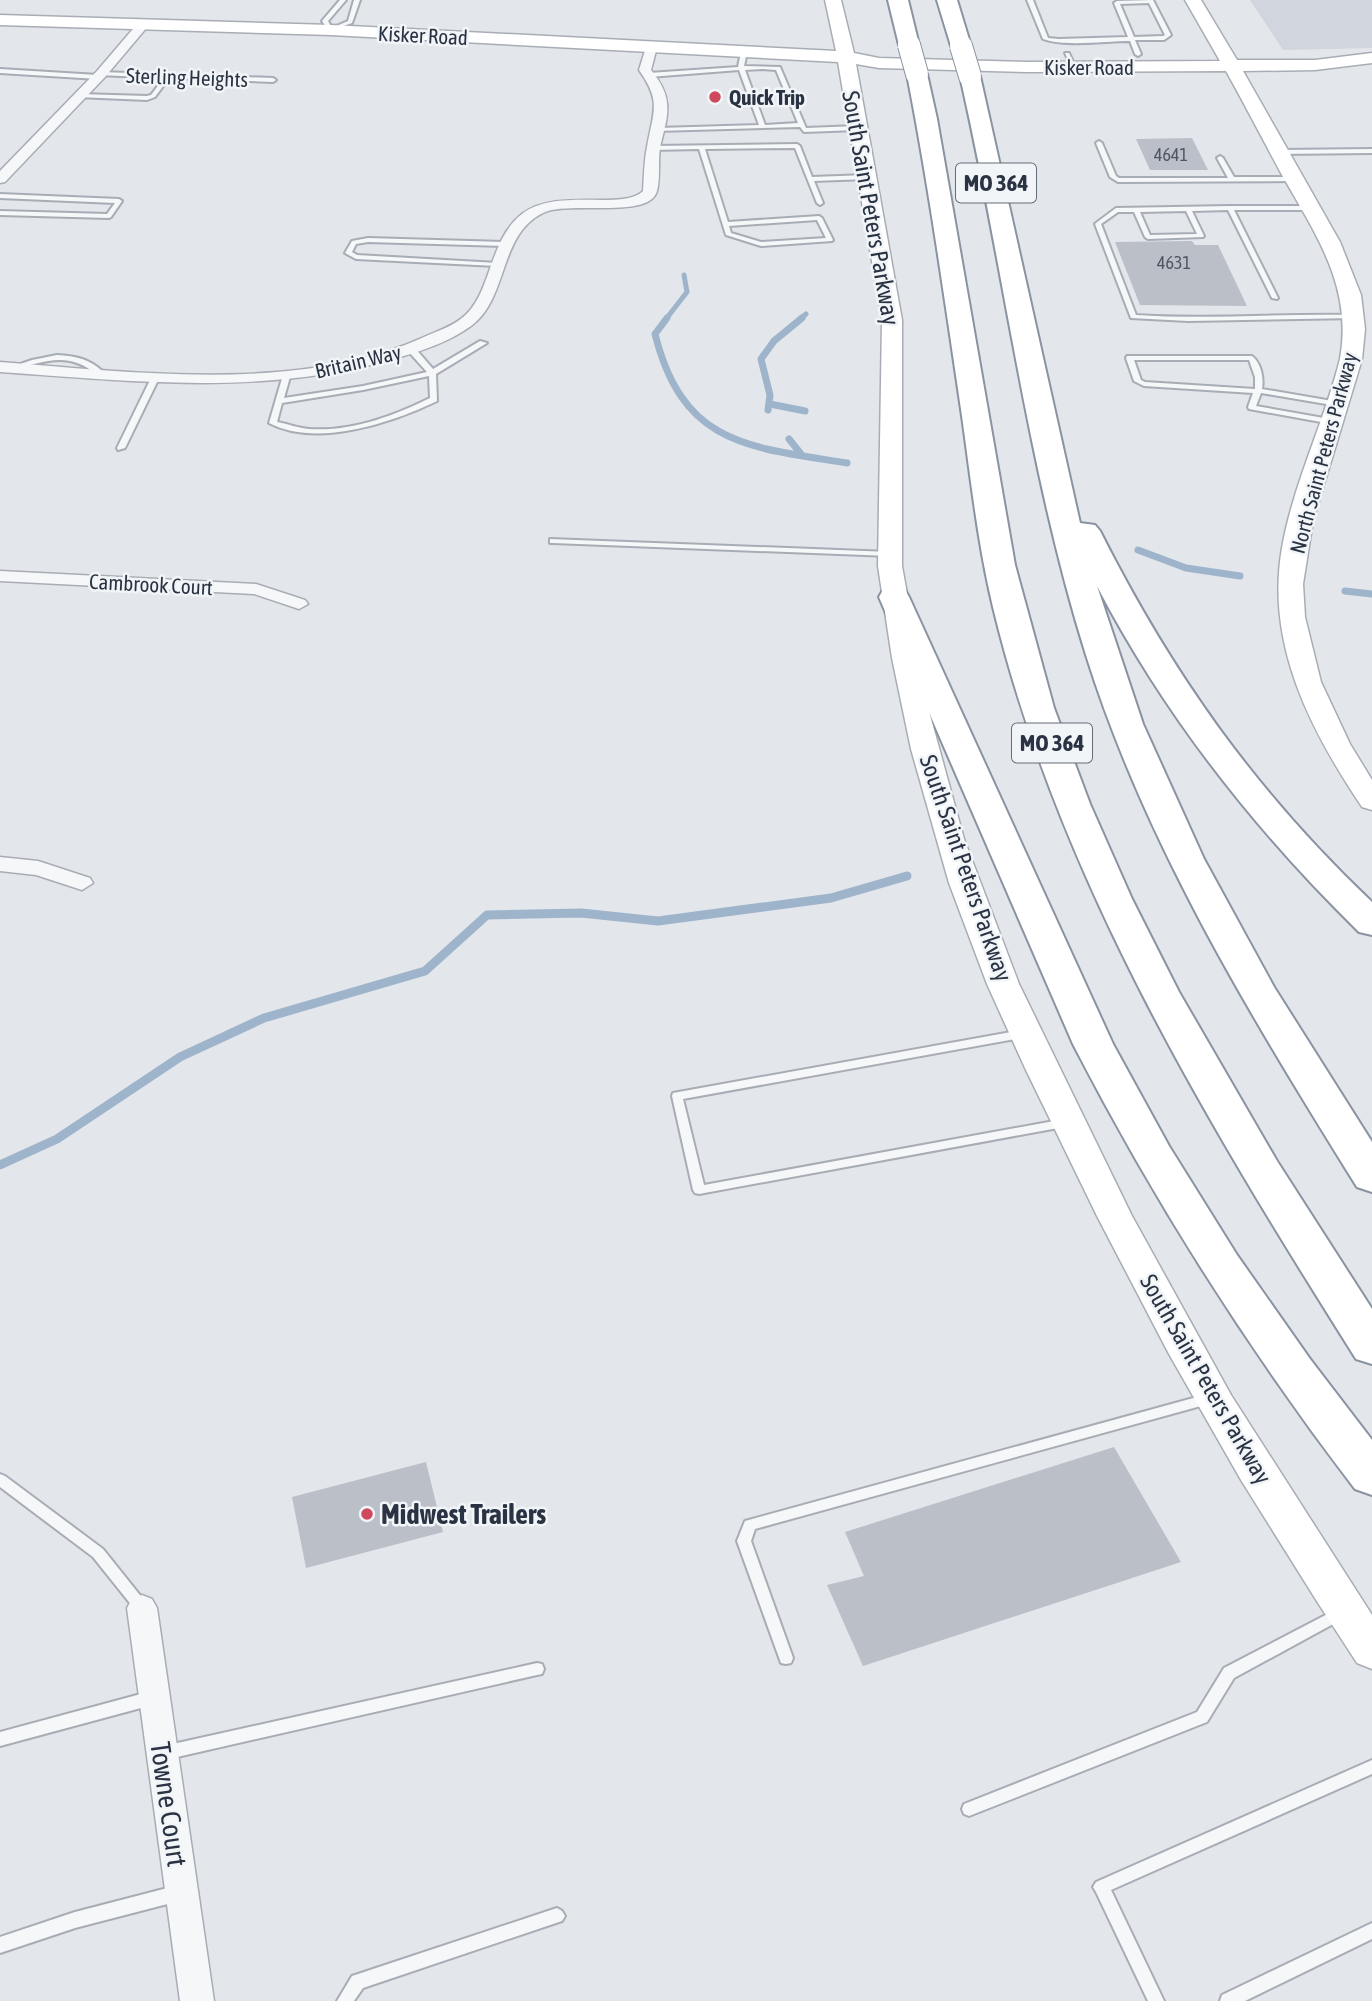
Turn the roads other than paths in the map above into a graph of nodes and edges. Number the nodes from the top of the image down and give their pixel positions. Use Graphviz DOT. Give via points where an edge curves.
graph roads {
  1 [pos="343,0"];
  2 [pos="357,0"];
  3 [pos="832,0"];
  4 [pos="898,0"];
  5 [pos="947,0"];
  6 [pos="1030,0"];
  7 [pos="1151,0"];
  8 [pos="1193,0"];
  9 [pos="0,20"];
  10 [pos="142,26"];
  11 [pos="331,30"];
  12 [pos="651,47"];
  13 [pos="1135,47"];
  14 [pos="846,57"];
  15 [pos="1372,58"];
  16 [pos="743,59"];
  17 [pos="1070,60"];
  18 [pos="1230,60"];
  19 [pos="0,71"];
  20 [pos="649,75"];
  21 [pos="99,76"];
  22 [pos="168,76"];
  23 [pos="273,80"];
  24 [pos="79,96"];
  25 [pos="802,125"];
  26 [pos="764,127"];
  27 [pos="857,128"];
  28 [pos="658,130"];
  29 [pos="1099,143"];
  30 [pos="653,148"];
  31 [pos="702,148"];
  32 [pos="1372,151"];
  33 [pos="1280,152"];
  34 [pos="1220,158"];
  35 [pos="867,177"];
  36 [pos="0,179"];
  37 [pos="810,179"];
  38 [pos="1232,179"];
  39 [pos="1294,179"];
  40 [pos="0,196"];
  41 [pos="820,202"];
  42 [pos="1230,208"];
  43 [pos="1311,208"];
  44 [pos="1136,209"];
  45 [pos="1188,209"];
  46 [pos="0,213"];
  47 [pos="725,224"];
  48 [pos="504,244"];
  49 [pos="496,264"];
  50 [pos="1275,298"];
  51 [pos="1354,317"];
  52 [pos="483,343"];
  53 [pos="411,349"];
  54 [pos="6,368"];
  55 [pos="432,373"];
  56 [pos="156,376"];
  57 [pos="286,376"];
  58 [pos="1259,391"];
  59 [pos="279,401"];
  60 [pos="1335,413"];
  61 [pos="121,448"];
  62 [pos="1053,463"];
  63 [pos="553,541"];
  64 [pos="890,554"];
  65 [pos="6,577"];
  66 [pos="0,594"];
  67 [pos="894,597"];
  68 [pos="299,604"];
  69 [pos="1372,801"];
  70 [pos="0,863"];
  71 [pos="82,883"];
  72 [pos="1372,923"];
  73 [pos="1025,1033"];
  74 [pos="1068,1122"];
  75 [pos="1372,1176"];
  76 [pos="1372,1346"];
  77 [pos="1214,1397"];
  78 [pos="1372,1475"];
  79 [pos="0,1480"];
  80 [pos="142,1608"];
  81 [pos="1346,1610"];
  82 [pos="1372,1650"];
  83 [pos="786,1658"];
  84 [pos="537,1669"];
  85 [pos="154,1697"];
  86 [pos="0,1740"];
  87 [pos="162,1754"];
  88 [pos="1372,1767"];
  89 [pos="970,1809"];
  90 [pos="182,1893"];
  91 [pos="557,1916"];
  92 [pos="1372,1931"];
  93 [pos="0,1945"];
  94 [pos="197,2001"];
  95 [pos="345,2001"];
  96 [pos="1156,2001"];
  97 [pos="1228,2001"];
  1 -- 11 [label="lane" via="325,21"];
  2 -- 11 [label="lane" via="350,22"];
  3 -- 14 [label="main road, South Saint Peters Parkway"];
  4 -- 76 [label="highway, MO 364" via="944,217 996,548 1009,610 1054,750 1153,978 1236,1127"];
  5 -- 62 [label="highway, MO 364, bridge" via="998,194"];
  6 -- 13 [label="lane" via="1047,40"];
  7 -- 13 [label="lane" via="1168,35"];
  7 -- 13 [label="lane" via="1117,3"];
  8 -- 18 [label="main road, North Saint Peters Parkway"];
  9 -- 10 [label="main road, Kisker Road"];
  10 -- 11 [label="main road, Kisker Road"];
  10 -- 21 [label="street"];
  11 -- 12 [label="main road, Kisker Road"];
  12 -- 16 [label="main road, Kisker Road"];
  12 -- 20 [label="street" via="645,70"];
  13 -- 17 [label="main road, Kisker Road"];
  13 -- 18 [label="main road, Kisker Road"];
  14 -- 16 [label="main road, Kisker Road"];
  14 -- 17 [label="main road, Kisker Road" via="879,63"];
  14 -- 27 [label="main road, South Saint Peters Parkway"];
  15 -- 18 [label="main road, Kisker Road" via="1315,65"];
  16 -- 20 [label="lane" via="718,72"];
  16 -- 25 [label="lane" via="778,68"];
  16 -- 26 [label="lane"];
  17 -- 18 [label="main road, Kisker Road"];
  18 -- 33 [label="main road, North Saint Peters Parkway"];
  19 -- 21 [label="lane, Sterling Heights"];
  20 -- 28 [label="street" via="662,99"];
  21 -- 22 [label="lane, Sterling Heights"];
  21 -- 24 [label="street"];
  22 -- 23 [label="lane, Sterling Heights"];
  22 -- 24 [label="lane" via="148,98"];
  24 -- 36 [label="street"];
  25 -- 26 [label="lane"];
  25 -- 27 [label="lane" via="804,130"];
  26 -- 28 [label="lane"];
  27 -- 35 [label="main road, South Saint Peters Parkway"];
  28 -- 30 [label="street"];
  29 -- 38 [label="lane" via="1118,180"];
  30 -- 31 [label="lane"];
  30 -- 48 [label="street, Britain Way" via="650,191 642,200 554,204 527,214"];
  31 -- 37 [label="lane" via="797,146"];
  31 -- 47 [label="lane"];
  32 -- 33 [label="lane"];
  33 -- 39 [label="main road, North Saint Peters Parkway"];
  34 -- 38 [label="lane"];
  35 -- 37 [label="lane"];
  35 -- 64 [label="main road, South Saint Peters Parkway" via="892,320"];
  37 -- 41 [label="lane"];
  38 -- 39 [label="lane"];
  39 -- 43 [label="main road, North Saint Peters Parkway"];
  40 -- 46 [label="lane" via="119,201 109,216"];
  42 -- 43 [label="lane"];
  42 -- 45 [label="lane"];
  42 -- 50 [label="lane"];
  43 -- 51 [label="main road, North Saint Peters Parkway" via="1348,281"];
  44 -- 45 [label="lane"];
  44 -- 45 [label="lane" via="1148,237 1201,236"];
  44 -- 51 [label="lane" via="1116,210 1098,224 1133,317"];
  47 -- 47 [label="lane" via="731,236 761,244 830,240 819,218"];
  48 -- 49 [label="street, Britain Way"];
  48 -- 49 [label="lane" via="368,240 354,242 348,253"];
  49 -- 53 [label="street, Britain Way" via="481,309 461,326"];
  51 -- 60 [label="main road, North Saint Peters Parkway" via="1350,364"];
  52 -- 55 [label="lane"];
  53 -- 55 [label="lane"];
  53 -- 57 [label="street, Britain Way"];
  54 -- 56 [label="street, Britain Way"];
  55 -- 59 [label="lane"];
  55 -- 59 [label="lane" via="434,399 358,425 315,432 273,423"];
  56 -- 57 [label="street, Britain Way"];
  56 -- 61 [label="lane"];
  57 -- 59 [label="lane"];
  58 -- 58 [label="lane" via="1143,384 1130,359 1252,358 1261,379"];
  58 -- 60 [label="lane"];
  58 -- 60 [label="lane" via="1252,407"];
  60 -- 69 [label="main road, North Saint Peters Parkway" via="1294,549 1292,612 1296,645 1324,722"];
  62 -- 72 [label="highway" via="1121,607 1183,709 1279,832"];
  62 -- 75 [label="highway, MO 364" via="1080,583 1103,658 1154,786 1264,1003"];
  63 -- 64 [label="lane"];
  64 -- 67 [label="main road, South Saint Peters Parkway"];
  65 -- 66 [label="street"];
  65 -- 68 [label="street, Cambrook Court" via="256,589"];
  67 -- 73 [label="main road, South Saint Peters Parkway" via="915,711 946,826 980,927"];
  67 -- 78 [label="highway" via="1127,1111 1230,1284"];
  70 -- 71 [label="street" via="38,868"];
  73 -- 74 [label="main road, South Saint Peters Parkway"];
  73 -- 74 [label="lane" via="677,1096 699,1191"];
  74 -- 77 [label="main road, South Saint Peters Parkway" via="1115,1219"];
  77 -- 81 [label="main road, South Saint Peters Parkway"];
  77 -- 83 [label="lane" via="750,1525 744,1541"];
  79 -- 80 [label="lane" via="98,1553"];
  80 -- 85 [label="street, Towne Court"];
  81 -- 82 [label="main road, South Saint Peters Parkway"];
  81 -- 89 [label="lane" via="1229,1673 1202,1717"];
  84 -- 87 [label="lane"];
  85 -- 86 [label="lane"];
  85 -- 87 [label="street, Towne Court"];
  87 -- 90 [label="street, Towne Court"];
  88 -- 96 [label="lane" via="1101,1887"];
  90 -- 93 [label="lane"];
  90 -- 94 [label="street, Towne Court"];
  91 -- 95 [label="lane" via="358,1982"];
  92 -- 97 [label="lane"];
}
